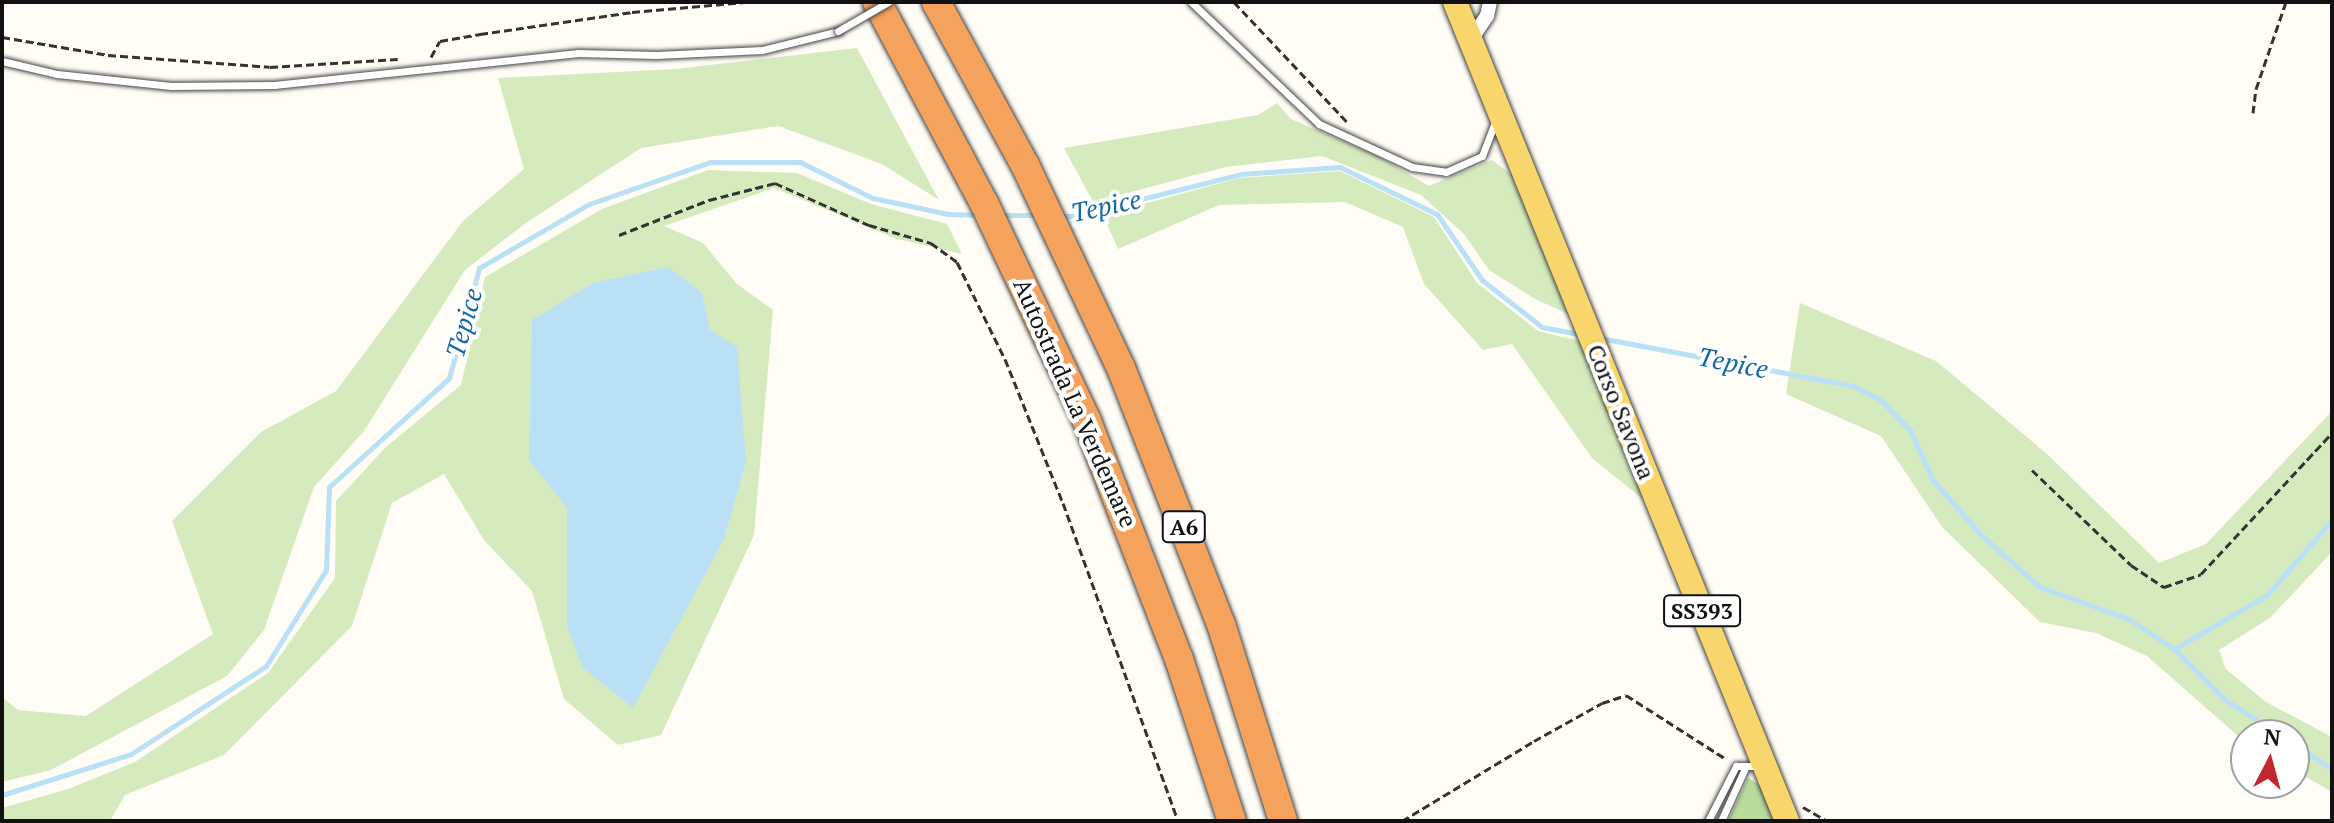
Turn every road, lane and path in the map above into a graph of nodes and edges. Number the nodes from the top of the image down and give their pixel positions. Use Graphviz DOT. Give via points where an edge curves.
graph roads {
  1 [pos="743,2"];
  2 [pos="877,2"];
  3 [pos="888,2"];
  4 [pos="936,2"];
  5 [pos="1191,2"];
  6 [pos="1234,2"];
  7 [pos="1455,2"];
  8 [pos="1490,2"];
  9 [pos="2286,2"];
  10 [pos="2,37"];
  11 [pos="1470,41"];
  12 [pos="2,61"];
  13 [pos="426,66"];
  14 [pos="1499,112"];
  15 [pos="2253,113"];
  16 [pos="1371,148"];
  17 [pos="619,235"];
  18 [pos="2332,433"];
  19 [pos="2032,470"];
  20 [pos="1736,766"];
  21 [pos="1755,766"];
  22 [pos="1178,821"];
  23 [pos="1232,821"];
  24 [pos="1283,821"];
  25 [pos="1402,821"];
  26 [pos="1708,821"];
  27 [pos="1721,821"];
  28 [pos="1787,821"];
  1 -- 13 [label="path" via="632,12 440,41"];
  2 -- 23 [label="highway, Autostrada La Verdemare / A6" via="970,174 1081,406 1139,551"];
  3 -- 13 [label="lane, bridge" via="838,31 762,50 578,53"];
  4 -- 24 [label="highway, A6" via="1025,165 1121,368 1221,624"];
  5 -- 16 [label="lane" via="1319,124"];
  6 -- 16 [label="path"];
  7 -- 11 [label="main road, Corso Savona / SS393"];
  8 -- 11 [label="street"];
  9 -- 15 [label="path"];
  10 -- 13 [label="path" via="108,55 255,66 394,58"];
  11 -- 14 [label="main road, Corso Savona / SS393"];
  12 -- 13 [label="lane" via="57,74 171,86 274,85"];
  14 -- 16 [label="lane" via="1482,156 1446,172 1412,167"];
  14 -- 21 [label="main road, Corso Savona / SS393" via="1617,402"];
  17 -- 22 [label="path" via="709,200 775,183 869,225 931,243 957,262 1005,359 1063,503"];
  18 -- 19 [label="path" via="2201,574 2164,587 2131,565"];
  20 -- 21 [label="lane"];
  20 -- 25 [label="path" via="1626,695 1534,741"];
  20 -- 26 [label="lane"];
  21 -- 27 [label="lane"];
  21 -- 28 [label="main road, Corso Savona / SS393"];
}
